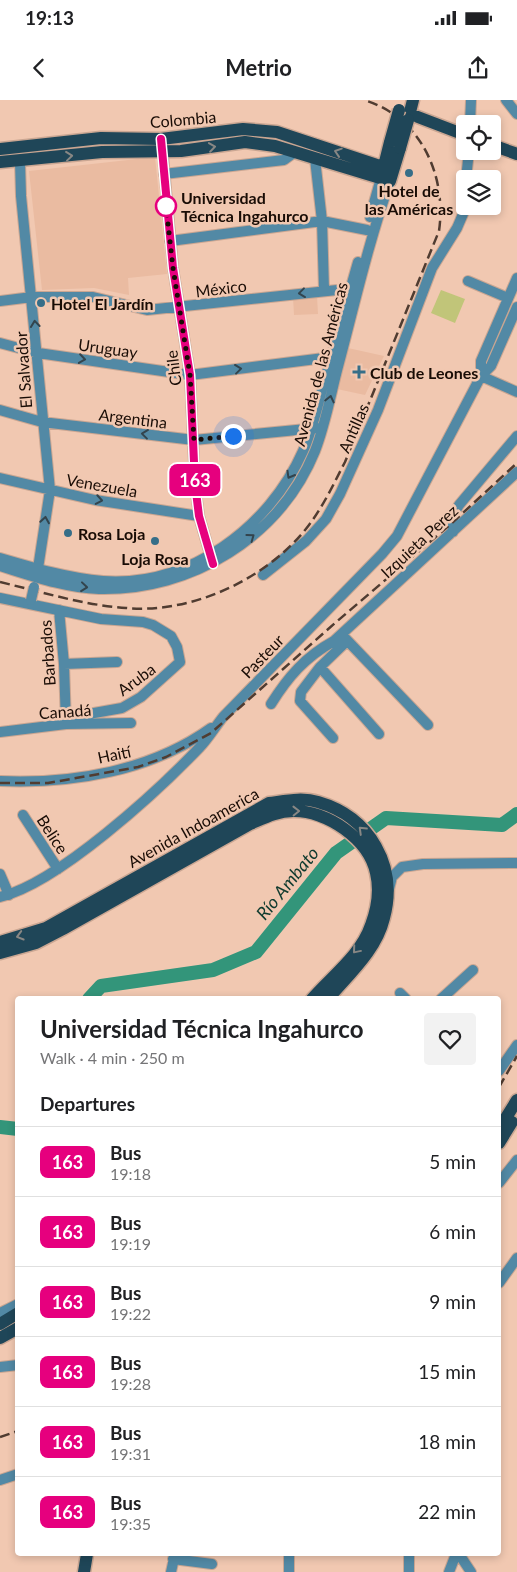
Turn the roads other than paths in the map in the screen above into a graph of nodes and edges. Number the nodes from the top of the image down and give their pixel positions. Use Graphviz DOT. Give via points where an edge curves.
graph roads {
  1 [pos="413,100"];
  2 [pos="471,100"];
  3 [pos="506,100"];
  4 [pos="405,111"];
  5 [pos="517,114"];
  6 [pos="470,115"];
  7 [pos="456,131"];
  8 [pos="161,139"];
  9 [pos="501,148"];
  10 [pos="0,149"];
  11 [pos="163,152"];
  12 [pos="295,152"];
  13 [pos="517,154"];
  14 [pos="315,158"];
  15 [pos="20,161"];
  16 [pos="0,162"];
  17 [pos="164,174"];
  18 [pos="387,174"];
  19 [pos="463,215"];
  20 [pos="322,221"];
  21 [pos="367,230"];
  22 [pos="170,241"];
  23 [pos="517,278"];
  24 [pos="468,281"];
  25 [pos="354,288"];
  26 [pos="324,290"];
  27 [pos="32,297"];
  28 [pos="508,298"];
  29 [pos="0,300"];
  30 [pos="517,307"];
  31 [pos="179,308"];
  32 [pos="0,343"];
  33 [pos="38,353"];
  34 [pos="332,357"];
  35 [pos="190,375"];
  36 [pos="481,376"];
  37 [pos="517,392"];
  38 [pos="0,410"];
  39 [pos="42,422"];
  40 [pos="323,427"];
  41 [pos="312,428"];
  42 [pos="517,436"];
  43 [pos="194,440"];
  44 [pos="516,474"];
  45 [pos="0,478"];
  46 [pos="50,490"];
  47 [pos="199,516"];
  48 [pos="452,532"];
  49 [pos="0,558"];
  50 [pos="212,560"];
  51 [pos="0,566"];
  52 [pos="263,575"];
  53 [pos="36,577"];
  54 [pos="0,598"];
  55 [pos="31,602"];
  56 [pos="59,610"];
  57 [pos="345,637"];
  58 [pos="116,662"];
  59 [pos="64,664"];
  60 [pos="320,667"];
  61 [pos="271,704"];
  62 [pos="223,717"];
  63 [pos="66,721"];
  64 [pos="132,723"];
  65 [pos="428,725"];
  66 [pos="0,732"];
  67 [pos="379,734"];
  68 [pos="334,738"];
  69 [pos="0,781"];
  70 [pos="23,815"];
  71 [pos="249,819"];
  72 [pos="517,863"];
  73 [pos="58,869"];
  74 [pos="381,871"];
  75 [pos="0,874"];
  76 [pos="388,892"];
  77 [pos="5,896"];
  78 [pos="0,942"];
  79 [pos="0,952"];
  80 [pos="473,970"];
  81 [pos="315,996"];
  82 [pos="331,996"];
  83 [pos="444,996"];
  84 [pos="517,1045"];
  85 [pos="501,1068"];
  86 [pos="517,1100"];
  87 [pos="517,1115"];
  88 [pos="501,1126"];
  89 [pos="501,1140"];
  90 [pos="517,1160"];
  91 [pos="501,1180"];
  92 [pos="517,1258"];
  93 [pos="501,1280"];
  94 [pos="15,1306"];
  95 [pos="0,1313"];
  96 [pos="15,1315"];
  97 [pos="0,1324"];
  98 [pos="15,1330"];
  99 [pos="0,1338"];
  100 [pos="15,1365"];
  101 [pos="0,1367"];
  102 [pos="15,1475"];
  103 [pos="0,1480"];
  104 [pos="87,1556"];
  105 [pos="95,1556"];
  106 [pos="289,1556"];
  107 [pos="409,1556"];
  108 [pos="457,1556"];
  109 [pos="459,1556"];
  110 [pos="174,1557"];
  111 [pos="212,1564"];
  112 [pos="84,1572"];
  113 [pos="93,1572"];
  114 [pos="171,1572"];
  115 [pos="289,1572"];
  116 [pos="409,1572"];
  117 [pos="449,1572"];
  118 [pos="471,1572"];
  1 -- 4 [label="main road, Avenida de las Américas"];
  2 -- 6 [label="street"];
  3 -- 5 [label="street"];
  4 -- 7 [label="main road"];
  4 -- 18 [label="main road, Avenida de las Américas, bridge"];
  8 -- 10 [label="main road, Colombia" via="101,138"];
  8 -- 11 [label="street, Chile"];
  18 -- 8 [label="main road, Colombia, one-way" via="277,132 243,129"];
  9 -- 13 [label="main road"];
  11 -- 12 [label="main road, Colombia, one-way" via="245,142"];
  15 -- 11 [label="main road, Colombia, one-way" via="102,152"];
  11 -- 17 [label="street, Chile"];
  12 -- 14 [label="main road, Colombia"];
  12 -- 17 [label="street" via="284,160"];
  14 -- 18 [label="main road, Colombia"];
  14 -- 20 [label="street"];
  15 -- 16 [label="main road, Colombia"];
  15 -- 27 [label="street, El Salvador"];
  17 -- 22 [label="street, Chile"];
  18 -- 21 [label="street, Avenida de las Américas"];
  18 -- 25 [label="street, Avenida de las Américas" via="373,232"];
  19 -- 52 [label="street, Antillas" via="432,268 378,410 340,494 326,519 306,541"];
  20 -- 21 [label="street"];
  20 -- 22 [label="street"];
  20 -- 26 [label="street"];
  21 -- 25 [label="street, Avenida de las Américas"];
  22 -- 31 [label="street, Chile"];
  23 -- 28 [label="street"];
  24 -- 28 [label="street"];
  25 -- 26 [label="street, México"];
  25 -- 34 [label="street, Avenida de las Américas"];
  40 -- 25 [label="street, Avenida de las Américas, one-way"];
  26 -- 31 [label="street, México, one-way"];
  27 -- 29 [label="street, México"];
  27 -- 31 [label="street, México" via="93,297 147,310"];
  33 -- 27 [label="street, El Salvador, one-way"];
  28 -- 36 [label="street" via="481,361"];
  30 -- 36 [label="street" via="491,366"];
  31 -- 35 [label="street, Chile"];
  32 -- 33 [label="street, Uruguay"];
  33 -- 35 [label="street, Uruguay, one-way"];
  33 -- 39 [label="street, El Salvador"];
  35 -- 34 [label="street, Uruguay, one-way"];
  34 -- 41 [label="street, Avenida de las Américas"];
  35 -- 43 [label="street, Chile"];
  36 -- 37 [label="street"];
  36 -- 62 [label="street, Pasteur" via="397,536"];
  38 -- 39 [label="street, Argentina"];
  43 -- 39 [label="street, Argentina, one-way"];
  39 -- 46 [label="street, El Salvador"];
  40 -- 41 [label="street, Argentina"];
  50 -- 40 [label="street, Avenida de las Américas, one-way" via="259,531 288,501 314,453"];
  41 -- 43 [label="street, Argentina"];
  41 -- 50 [label="street, Avenida de las Américas, one-way" via="303,452 277,497"];
  42 -- 48 [label="street" via="459,505 453,516"];
  43 -- 47 [label="street, Chile"];
  44 -- 48 [label="street, Izquieta Perez"];
  45 -- 46 [label="street, Venezuela"];
  46 -- 47 [label="street, Venezuela, one-way"];
  53 -- 46 [label="street, El Salvador, one-way"];
  47 -- 50 [label="street, Chile"];
  48 -- 57 [label="street, Izquieta Perez"];
  49 -- 53 [label="street, Avenida de las Américas"];
  50 -- 53 [label="street, Avenida de las Américas" via="163,583 124,588 77,587"];
  51 -- 53 [label="street, Avenida de las Américas"];
  53 -- 55 [label="street, El Salvador, bridge"];
  54 -- 55 [label="street"];
  55 -- 56 [label="street"];
  56 -- 59 [label="street, Barbados"];
  56 -- 63 [label="street, Aruba" via="154,625 171,636 180,662 142,698 116,710"];
  57 -- 60 [label="street"];
  57 -- 61 [label="street" via="300,665"];
  57 -- 65 [label="street"];
  58 -- 59 [label="street"];
  59 -- 63 [label="street, Barbados"];
  60 -- 67 [label="street"];
  60 -- 68 [label="street" via="301,692 300,701"];
  62 -- 69 [label="street, Haití" via="177,750 146,762 65,779"];
  62 -- 73 [label="street, Pasteur" via="201,746 132,810"];
  63 -- 64 [label="street, Canadá"];
  63 -- 66 [label="street, Canadá"];
  70 -- 73 [label="street, Belice"];
  71 -- 74 [label="main road, Avenida Indoamerica" via="268,803 294,799 317,801 354,821 367,833 378,849"];
  71 -- 78 [label="main road, Avenida Indoamerica, one-way" via="46,928"];
  71 -- 79 [label="main road, Avenida Indoamerica" via="63,930 36,943"];
  72 -- 76 [label="street" via="402,867 392,877"];
  73 -- 77 [label="street, Pasteur"];
  74 -- 76 [label="main road, Avenida Indoamerica"];
  74 -- 81 [label="main road, Avenida Indoamerica, one-way" via="376,911 363,942"];
  75 -- 77 [label="street"];
  76 -- 82 [label="main road, Avenida Indoamerica" via="384,918 370,950"];
  80 -- 83 [label="street"];
  84 -- 85 [label="street"];
  86 -- 88 [label="main road"];
  87 -- 89 [label="main road"];
  90 -- 91 [label="street"];
  92 -- 93 [label="street"];
  94 -- 95 [label="street"];
  96 -- 97 [label="main road"];
  98 -- 99 [label="main road"];
  100 -- 101 [label="street"];
  102 -- 103 [label="street"];
  104 -- 112 [label="main road"];
  105 -- 113 [label="main road"];
  106 -- 115 [label="street"];
  107 -- 116 [label="street"];
  108 -- 117 [label="street"];
  109 -- 118 [label="street"];
  110 -- 111 [label="street"];
  110 -- 114 [label="street"];
}
